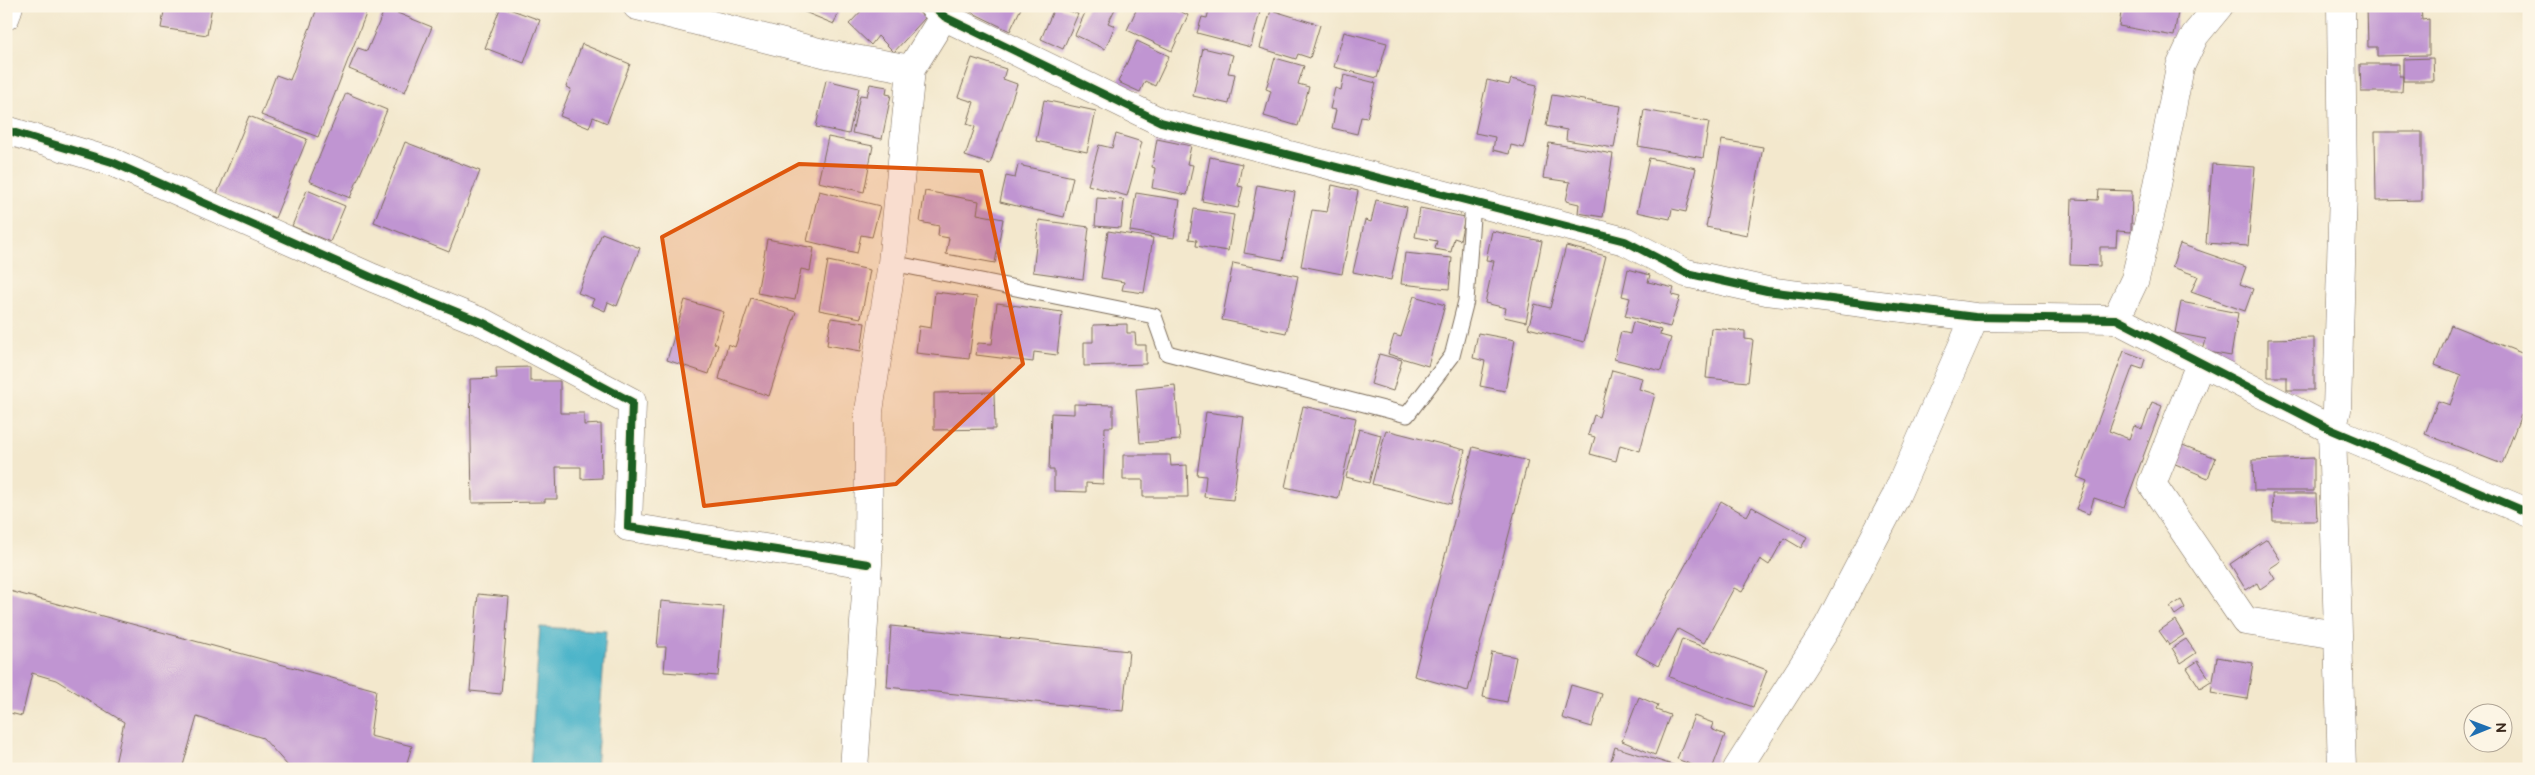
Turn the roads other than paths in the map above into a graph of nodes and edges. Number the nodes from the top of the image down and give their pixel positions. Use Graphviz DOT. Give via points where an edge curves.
graph roads {
  1 [pos="9,6"];
  2 [pos="637,6"];
  3 [pos="2219,6"];
  4 [pos="2341,6"];
  5 [pos="943,10"];
  6 [pos="6,16"];
  7 [pos="911,69"];
  8 [pos="6,130"];
  9 [pos="1473,202"];
  10 [pos="892,263"];
  11 [pos="1975,317"];
  12 [pos="2116,319"];
  13 [pos="2200,364"];
  14 [pos="2332,430"];
  15 [pos="2529,513"];
  16 [pos="868,564"];
  17 [pos="2338,636"];
  18 [pos="854,769"];
  19 [pos="1737,769"];
  20 [pos="2342,769"];
  1 -- 6 [label="street"];
  2 -- 7 [label="street" via="826,54"];
  3 -- 12 [label="street" via="2195,35 2180,67 2135,279"];
  4 -- 14 [label="street" via="2343,190 2337,410"];
  5 -- 7 [label="street"];
  5 -- 9 [label="street" via="1161,122"];
  7 -- 10 [label="street"];
  8 -- 16 [label="street" via="112,162 373,278 484,323 632,402 628,527"];
  9 -- 10 [label="lane" via="1466,301 1452,356 1407,415 1167,353 1154,316"];
  9 -- 11 [label="street" via="1625,241 1686,273 1767,291"];
  10 -- 16 [label="street" via="869,411"];
  11 -- 12 [label="street"];
  11 -- 19 [label="street" via="1896,498 1837,609"];
  12 -- 13 [label="street"];
  13 -- 14 [label="street"];
  13 -- 17 [label="street" via="2152,484 2245,621"];
  14 -- 15 [label="street"];
  14 -- 17 [label="street"];
  16 -- 18 [label="street"];
  17 -- 20 [label="street"];
}
